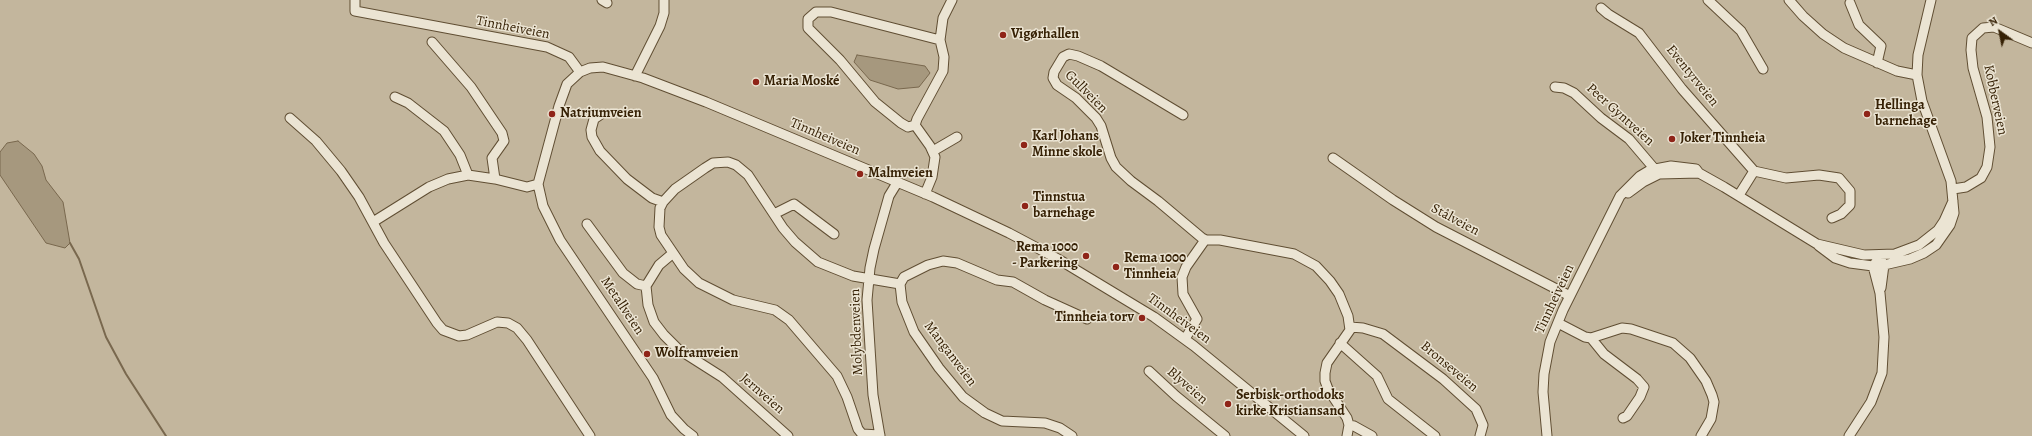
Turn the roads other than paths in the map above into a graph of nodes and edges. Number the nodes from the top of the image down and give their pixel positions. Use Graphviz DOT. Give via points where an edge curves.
graph roads {
  1 [pos="355,0"];
  2 [pos="664,0"];
  3 [pos="952,0"];
  4 [pos="1708,0"];
  5 [pos="1790,0"];
  6 [pos="1931,0"];
  7 [pos="1850,3"];
  8 [pos="1601,8"];
  9 [pos="940,40"];
  10 [pos="432,42"];
  11 [pos="2032,43"];
  12 [pos="1877,63"];
  13 [pos="1763,69"];
  14 [pos="580,72"];
  15 [pos="1917,74"];
  16 [pos="635,76"];
  17 [pos="1555,86"];
  18 [pos="395,96"];
  19 [pos="600,114"];
  20 [pos="1182,115"];
  21 [pos="290,118"];
  22 [pos="915,125"];
  23 [pos="957,137"];
  24 [pos="933,151"];
  25 [pos="1333,158"];
  26 [pos="1754,171"];
  27 [pos="1657,172"];
  28 [pos="468,175"];
  29 [pos="496,179"];
  30 [pos="897,183"];
  31 [pos="538,184"];
  32 [pos="1952,189"];
  33 [pos="925,194"];
  34 [pos="1739,196"];
  35 [pos="1952,201"];
  36 [pos="663,202"];
  37 [pos="774,214"];
  38 [pos="1832,218"];
  39 [pos="372,222"];
  40 [pos="587,224"];
  41 [pos="834,234"];
  42 [pos="1205,240"];
  43 [pos="1817,244"];
  44 [pos="672,254"];
  45 [pos="1879,256"];
  46 [pos="1884,265"];
  47 [pos="1873,266"];
  48 [pos="869,280"];
  49 [pos="900,284"];
  50 [pos="646,286"];
  51 [pos="1880,293"];
  52 [pos="1570,296"];
  53 [pos="1087,319"];
  54 [pos="1558,323"];
  55 [pos="1350,327"];
  56 [pos="1591,338"];
  57 [pos="1185,339"];
  58 [pos="1340,343"];
  59 [pos="1149,371"];
  60 [pos="1623,418"];
  61 [pos="1349,425"];
  62 [pos="880,435"];
  63 [pos="590,436"];
  64 [pos="693,436"];
  65 [pos="788,436"];
  66 [pos="1072,436"];
  67 [pos="1225,436"];
  68 [pos="1304,436"];
  69 [pos="1347,436"];
  70 [pos="1372,436"];
  71 [pos="1434,436"];
  72 [pos="1480,436"];
  73 [pos="1547,436"];
  74 [pos="1701,436"];
  75 [pos="1849,436"];
  1 -- 14 [label="street, Tinnheiveien" via="355,11 547,48 569,57"];
  2 -- 16 [label="street" via="660,26"];
  3 -- 9 [label="street" via="943,18"];
  4 -- 13 [label="street" via="1741,31"];
  5 -- 12 [label="street" via="1803,16 1832,41"];
  6 -- 15 [label="street" via="1918,55"];
  7 -- 12 [label="street" via="1859,25 1881,46"];
  8 -- 26 [label="street, Eventyrveien" via="1639,33 1686,94"];
  9 -- 22 [label="street" via="944,57 943,71"];
  9 -- 22 [label="street" via="831,12 816,12 808,19 808,28 840,60 875,102 901,124 908,127"];
  10 -- 29 [label="street" via="472,87 502,133 504,141 492,158"];
  11 -- 32 [label="street, Kobberveien" via="1994,27 1983,28 1972,38 1973,68 1987,117 1990,147 1987,167 1981,178 1966,187"];
  12 -- 15 [label="street" via="1906,74"];
  14 -- 16 [label="street, Tinnheiveien" via="603,67"];
  14 -- 31 [label="street, Metallveien" via="565,88"];
  15 -- 32 [label="street" via="1922,101"];
  16 -- 30 [label="street, Tinnheiveien" via="706,102"];
  17 -- 27 [label="street, Peer Gyntveien" via="1574,93 1635,144"];
  18 -- 28 [label="street" via="444,131 460,155"];
  19 -- 36 [label="street" via="594,119 591,130 600,151 633,183 652,198"];
  20 -- 42 [label="street, Gullveien" via="1101,66 1078,56 1071,54 1063,57 1054,72 1053,78 1057,85 1076,98 1098,122 1116,167"];
  21 -- 39 [label="street" via="308,132 334,161 359,197"];
  22 -- 24 [label="street"];
  23 -- 24 [label="street"];
  24 -- 33 [label="street" via="934,167"];
  25 -- 52 [label="street, Stålveien" via="1436,227"];
  26 -- 34 [label="street"];
  26 -- 38 [label="street" via="1786,178 1819,174 1839,178 1850,191 1850,205 1841,214"];
  27 -- 34 [label="street, Tinnheiveien" via="1699,173"];
  27 -- 52 [label="street, Tinnheiveien" via="1633,188 1617,204"];
  28 -- 29 [label="street"];
  28 -- 39 [label="street" via="448,179 430,187"];
  29 -- 31 [label="street" via="519,186"];
  30 -- 33 [label="street, Tinnheiveien"];
  30 -- 48 [label="street, Molybdenveien" via="883,215"];
  31 -- 64 [label="street, Metallveien" via="543,206 560,240 643,362 671,415"];
  32 -- 35 [label="street"];
  33 -- 57 [label="street, Tinnheiveien" via="976,217 1058,260 1142,309"];
  34 -- 43 [label="street, Tinnheiveien"];
  35 -- 45 [label="street, Tinnheiveien" via="1944,221 1929,238 1908,250"];
  35 -- 46 [label="street" via="1954,213 1950,224 1936,245 1910,259"];
  36 -- 37 [label="street" via="675,189 713,163 728,162 748,175"];
  36 -- 44 [label="street" via="660,208 659,227"];
  37 -- 41 [label="street" via="794,204"];
  37 -- 48 [label="street" via="789,236 818,262"];
  39 -- 63 [label="street" via="443,330 459,336 467,335 497,322 508,323 517,328"];
  40 -- 50 [label="street" via="623,273 637,284"];
  42 -- 55 [label="street" via="1220,240 1288,252 1308,261 1323,272 1333,285 1348,316"];
  42 -- 57 [label="street" via="1182,277 1183,294 1197,319"];
  43 -- 45 [label="street, Tinnheiveien" via="1852,253"];
  43 -- 47 [label="street" via="1835,258"];
  44 -- 50 [label="street" via="658,265"];
  44 -- 62 [label="street" via="699,283 733,300 775,310 789,320 837,376 858,429 862,434"];
  45 -- 46 [label="street"];
  45 -- 47 [label="street"];
  46 -- 47 [label="street"];
  46 -- 51 [label="street"];
  47 -- 51 [label="street"];
  48 -- 49 [label="street"];
  48 -- 62 [label="street, Molybdenveien" via="872,383"];
  49 -- 53 [label="street" via="904,277 928,265 942,261 957,263 997,280 1013,282 1044,300"];
  49 -- 66 [label="street, Manganveien" via="902,302 914,332 939,368 967,400 985,414 1002,421 1045,423 1060,428"];
  50 -- 65 [label="street, Jernveien" via="650,314 664,336 678,349 722,377"];
  51 -- 75 [label="street" via="1884,337 1882,373 1871,402"];
  52 -- 54 [label="street, Tinnheiveien"];
  54 -- 56 [label="street"];
  54 -- 73 [label="street, Tinnheiveien" via="1547,352 1544,374"];
  55 -- 58 [label="street"];
  55 -- 72 [label="street, Bronseveien" via="1374,330 1439,375 1468,401 1481,417 1483,425"];
  56 -- 60 [label="street" via="1604,354 1644,387 1634,406"];
  56 -- 74 [label="street" via="1622,328 1631,329 1665,339 1684,352 1706,381 1714,402 1711,418"];
  57 -- 68 [label="street, Tinnheiveien"];
  58 -- 61 [label="street" via="1327,363 1325,381"];
  58 -- 71 [label="street" via="1377,376 1388,399"];
  59 -- 67 [label="street, Blyveien"];
  61 -- 69 [label="street"];
  61 -- 70 [label="street"];
}
